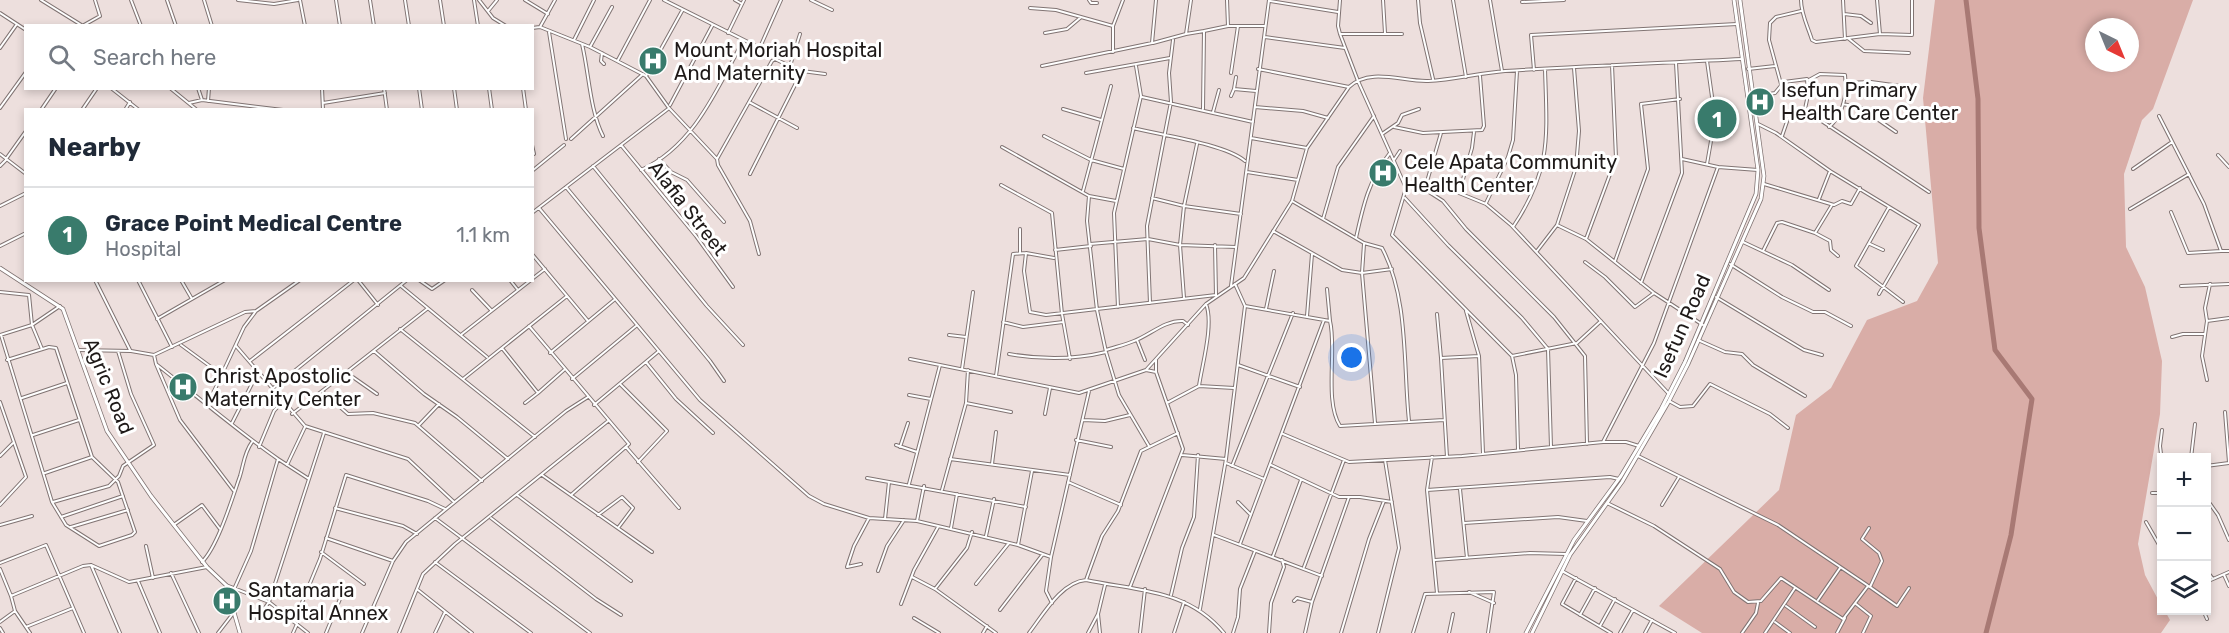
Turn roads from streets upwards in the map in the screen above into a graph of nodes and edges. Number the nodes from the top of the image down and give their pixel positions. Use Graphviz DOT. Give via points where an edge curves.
graph roads {
  1 [pos="41,0"];
  2 [pos="95,0"];
  3 [pos="131,0"];
  4 [pos="167,0"];
  5 [pos="204,0"];
  6 [pos="238,0"];
  7 [pos="299,0"];
  8 [pos="336,0"];
  9 [pos="370,0"];
  10 [pos="405,0"];
  11 [pos="440,0"];
  12 [pos="474,0"];
  13 [pos="479,0"];
  14 [pos="497,0"];
  15 [pos="525,0"];
  16 [pos="555,0"];
  17 [pos="594,0"];
  18 [pos="650,0"];
  19 [pos="664,0"];
  20 [pos="735,0"];
  21 [pos="744,0"];
  22 [pos="781,0"];
  23 [pos="811,0"];
  24 [pos="1089,0"];
  25 [pos="1123,0"];
  26 [pos="1156,0"];
  27 [pos="1191,0"];
  28 [pos="1227,0"];
  29 [pos="1269,0"];
  30 [pos="1340,0"];
  31 [pos="1383,0"];
  32 [pos="1418,0"];
  33 [pos="1453,0"];
  34 [pos="1490,0"];
  35 [pos="1564,0"];
  36 [pos="1734,0"];
  37 [pos="1740,0"];
  38 [pos="1801,0"];
  39 [pos="1843,0"];
  40 [pos="1877,0"];
  41 [pos="1912,0"];
  42 [pos="1522,2"];
  43 [pos="1097,3"];
  44 [pos="742,4"];
  45 [pos="612,7"];
  46 [pos="1030,8"];
  47 [pos="682,10"];
  48 [pos="832,10"];
  49 [pos="488,11"];
  50 [pos="1801,11"];
  51 [pos="1338,12"];
  52 [pos="0,13"];
  53 [pos="548,14"];
  54 [pos="1844,14"];
  55 [pos="1080,18"];
  56 [pos="1871,23"];
  57 [pos="17,24"];
  58 [pos="80,24"];
  59 [pos="86,24"];
  60 [pos="140,24"];
  61 [pos="175,24"];
  62 [pos="211,24"];
  63 [pos="305,24"];
  64 [pos="340,24"];
  65 [pos="373,24"];
  66 [pos="409,24"];
  67 [pos="444,24"];
  68 [pos="478,24"];
  69 [pos="504,24"];
  70 [pos="1737,24"];
  71 [pos="712,26"];
  72 [pos="1113,26"];
  73 [pos="1228,26"];
  74 [pos="1239,26"];
  75 [pos="1265,26"];
  76 [pos="540,27"];
  77 [pos="534,28"];
  78 [pos="24,29"];
  79 [pos="549,31"];
  80 [pos="1204,32"];
  81 [pos="1045,33"];
  82 [pos="728,34"];
  83 [pos="800,34"];
  84 [pos="1186,34"];
  85 [pos="1340,34"];
  86 [pos="1385,34"];
  87 [pos="1402,34"];
  88 [pos="1880,34"];
  89 [pos="1264,37"];
  90 [pos="1847,39"];
  91 [pos="574,40"];
  92 [pos="1173,40"];
  93 [pos="743,41"];
  94 [pos="1152,43"];
  95 [pos="582,44"];
  96 [pos="590,47"];
  97 [pos="0,48"];
  98 [pos="1345,48"];
  99 [pos="1113,52"];
  100 [pos="602,53"];
  101 [pos="1909,53"];
  102 [pos="1170,58"];
  103 [pos="1742,59"];
  104 [pos="618,60"];
  105 [pos="1707,61"];
  106 [pos="1676,62"];
  107 [pos="604,64"];
  108 [pos="1612,65"];
  109 [pos="790,66"];
  110 [pos="1042,66"];
  111 [pos="1136,66"];
  112 [pos="1774,66"];
  113 [pos="1574,68"];
  114 [pos="1258,69"];
  115 [pos="1545,69"];
  116 [pos="1748,69"];
  117 [pos="1534,70"];
  118 [pos="801,71"];
  119 [pos="1502,71"];
  120 [pos="1517,71"];
  121 [pos="1086,73"];
  122 [pos="1231,73"];
  123 [pos="825,74"];
  124 [pos="24,75"];
  125 [pos="644,75"];
  126 [pos="1480,76"];
  127 [pos="1236,77"];
  128 [pos="1466,77"];
  129 [pos="1809,80"];
  130 [pos="1358,81"];
  131 [pos="1433,81"];
  132 [pos="1846,83"];
  133 [pos="1781,84"];
  134 [pos="1111,86"];
  135 [pos="1900,86"];
  136 [pos="1349,87"];
  137 [pos="1234,88"];
  138 [pos="55,90"];
  139 [pos="96,90"];
  140 [pos="114,90"];
  141 [pos="173,90"];
  142 [pos="199,90"];
  143 [pos="209,90"];
  144 [pos="322,90"];
  145 [pos="384,90"];
  146 [pos="419,90"];
  147 [pos="454,90"];
  148 [pos="489,90"];
  149 [pos="523,90"];
  150 [pos="1219,90"];
  151 [pos="1256,91"];
  152 [pos="385,93"];
  153 [pos="1141,96"];
  154 [pos="1231,96"];
  155 [pos="1752,97"];
  156 [pos="1680,99"];
  157 [pos="202,100"];
  158 [pos="208,101"];
  159 [pos="130,102"];
  160 [pos="749,102"];
  161 [pos="1171,102"];
  162 [pos="189,103"];
  163 [pos="324,103"];
  164 [pos="1844,104"];
  165 [pos="670,106"];
  166 [pos="1255,106"];
  167 [pos="0,108"];
  168 [pos="42,108"];
  169 [pos="83,108"];
  170 [pos="126,108"];
  171 [pos="137,108"];
  172 [pos="195,108"];
  173 [pos="266,108"];
  174 [pos="323,108"];
  175 [pos="387,108"];
  176 [pos="422,108"];
  177 [pos="457,108"];
  178 [pos="492,108"];
  179 [pos="526,108"];
  180 [pos="1419,108"];
  181 [pos="1063,109"];
  182 [pos="1203,109"];
  183 [pos="1805,110"];
  184 [pos="1213,112"];
  185 [pos="1374,116"];
  186 [pos="2159,116"];
  187 [pos="594,118"];
  188 [pos="780,118"];
  189 [pos="1328,118"];
  190 [pos="1101,120"];
  191 [pos="1253,122"];
  192 [pos="1756,124"];
  193 [pos="1394,127"];
  194 [pos="797,128"];
  195 [pos="1133,128"];
  196 [pos="1829,128"];
  197 [pos="691,130"];
  198 [pos="1782,131"];
  199 [pos="1474,132"];
  200 [pos="1896,132"];
  201 [pos="1441,133"];
  202 [pos="1732,133"];
  203 [pos="1776,133"];
  204 [pos="24,134"];
  205 [pos="1382,134"];
  206 [pos="1714,134"];
  207 [pos="603,136"];
  208 [pos="1044,136"];
  209 [pos="1164,136"];
  210 [pos="1782,136"];
  211 [pos="1250,138"];
  212 [pos="566,139"];
  213 [pos="571,139"];
  214 [pos="2172,142"];
  215 [pos="1197,144"];
  216 [pos="564,145"];
  217 [pos="621,145"];
  218 [pos="1002,147"];
  219 [pos="1307,148"];
  220 [pos="1401,151"];
  221 [pos="1390,153"];
  222 [pos="0,154"];
  223 [pos="1247,154"];
  224 [pos="1238,155"];
  225 [pos="2218,156"];
  226 [pos="659,159"];
  227 [pos="717,159"];
  228 [pos="1682,159"];
  229 [pos="6,160"];
  230 [pos="1091,160"];
  231 [pos="1394,160"];
  232 [pos="1246,162"];
  233 [pos="1707,164"];
  234 [pos="0,166"];
  235 [pos="593,166"];
  236 [pos="1718,167"];
  237 [pos="2229,167"];
  238 [pos="534,169"];
  239 [pos="1124,169"];
  240 [pos="2133,169"];
  241 [pos="641,170"];
  242 [pos="1758,170"];
  243 [pos="1830,171"];
  244 [pos="1246,172"];
  245 [pos="24,173"];
  246 [pos="750,174"];
  247 [pos="2189,174"];
  248 [pos="1298,180"];
  249 [pos="1764,184"];
  250 [pos="1001,185"];
  251 [pos="566,187"];
  252 [pos="1860,188"];
  253 [pos="1083,191"];
  254 [pos="1929,192"];
  255 [pos="24,194"];
  256 [pos="1089,196"];
  257 [pos="1152,198"];
  258 [pos="1405,198"];
  259 [pos="1818,200"];
  260 [pos="1116,201"];
  261 [pos="1292,201"];
  262 [pos="1486,204"];
  263 [pos="1832,204"];
  264 [pos="0,206"];
  265 [pos="1184,206"];
  266 [pos="1889,207"];
  267 [pos="539,208"];
  268 [pos="2130,209"];
  269 [pos="534,212"];
  270 [pos="2171,212"];
  271 [pos="1240,214"];
  272 [pos="1323,219"];
  273 [pos="724,222"];
  274 [pos="1557,225"];
  275 [pos="1513,227"];
  276 [pos="1020,228"];
  277 [pos="1273,231"];
  278 [pos="1815,233"];
  279 [pos="24,234"];
  280 [pos="1356,238"];
  281 [pos="1148,239"];
  282 [pos="1586,239"];
  283 [pos="1114,241"];
  284 [pos="1743,242"];
  285 [pos="1364,243"];
  286 [pos="1869,244"];
  287 [pos="1091,245"];
  288 [pos="1180,245"];
  289 [pos="1215,245"];
  290 [pos="0,246"];
  291 [pos="1236,247"];
  292 [pos="1055,250"];
  293 [pos="1883,250"];
  294 [pos="1537,251"];
  295 [pos="1763,251"];
  296 [pos="2229,251"];
  297 [pos="1020,252"];
  298 [pos="2222,252"];
  299 [pos="1026,253"];
  300 [pos="759,254"];
  301 [pos="1312,254"];
  302 [pos="534,256"];
  303 [pos="1838,256"];
  304 [pos="1055,258"];
  305 [pos="1615,261"];
  306 [pos="1585,262"];
  307 [pos="1730,264"];
  308 [pos="0,268"];
  309 [pos="545,269"];
  310 [pos="1392,269"];
  311 [pos="1274,272"];
  312 [pos="1362,273"];
  313 [pos="534,278"];
  314 [pos="96,282"];
  315 [pos="139,282"];
  316 [pos="182,282"];
  317 [pos="221,282"];
  318 [pos="297,282"];
  319 [pos="353,282"];
  320 [pos="358,282"];
  321 [pos="405,282"];
  322 [pos="422,282"];
  323 [pos="442,282"];
  324 [pos="511,282"];
  325 [pos="529,282"];
  326 [pos="1641,283"];
  327 [pos="1235,284"];
  328 [pos="2210,284"];
  329 [pos="2229,284"];
  330 [pos="401,286"];
  331 [pos="1231,286"];
  332 [pos="1885,286"];
  333 [pos="2181,286"];
  334 [pos="733,287"];
  335 [pos="1327,289"];
  336 [pos="472,290"];
  337 [pos="1829,290"];
  338 [pos="518,291"];
  339 [pos="0,292"];
  340 [pos="973,292"];
  341 [pos="1654,293"];
  342 [pos="1879,294"];
  343 [pos="1216,295"];
  344 [pos="567,296"];
  345 [pos="1716,297"];
  346 [pos="1184,298"];
  347 [pos="192,299"];
  348 [pos="614,300"];
  349 [pos="1903,302"];
  350 [pos="1150,303"];
  351 [pos="1670,303"];
  352 [pos="1206,304"];
  353 [pos="378,305"];
  354 [pos="60,306"];
  355 [pos="1245,306"];
  356 [pos="1118,308"];
  357 [pos="427,309"];
  358 [pos="1266,309"];
  359 [pos="1465,309"];
  360 [pos="491,310"];
  361 [pos="1097,310"];
  362 [pos="256,311"];
  363 [pos="1293,313"];
  364 [pos="1062,314"];
  365 [pos="1437,314"];
  366 [pos="1307,316"];
  367 [pos="2229,318"];
  368 [pos="157,319"];
  369 [pos="1324,320"];
  370 [pos="588,321"];
  371 [pos="1330,321"];
  372 [pos="1601,321"];
  373 [pos="2207,321"];
  374 [pos="1003,322"];
  375 [pos="1063,322"];
  376 [pos="1701,324"];
  377 [pos="1188,325"];
  378 [pos="32,326"];
  379 [pos="529,326"];
  380 [pos="636,326"];
  381 [pos="1851,327"];
  382 [pos="400,329"];
  383 [pos="461,334"];
  384 [pos="2204,334"];
  385 [pos="1,335"];
  386 [pos="950,335"];
  387 [pos="966,337"];
  388 [pos="2172,337"];
  389 [pos="1137,340"];
  390 [pos="1698,340"];
  391 [pos="1576,343"];
  392 [pos="180,344"];
  393 [pos="743,345"];
  394 [pos="236,346"];
  395 [pos="172,347"];
  396 [pos="501,347"];
  397 [pos="42,349"];
  398 [pos="1548,349"];
  399 [pos="77,350"];
  400 [pos="118,351"];
  401 [pos="131,351"];
  402 [pos="374,351"];
  403 [pos="659,351"];
  404 [pos="1106,351"];
  405 [pos="550,353"];
  406 [pos="1009,354"];
  407 [pos="1822,355"];
  408 [pos="154,356"];
  409 [pos="1479,356"];
  410 [pos="1512,356"];
  411 [pos="488,357"];
  412 [pos="1157,358"];
  413 [pos="1441,358"];
  414 [pos="910,359"];
  415 [pos="1071,359"];
  416 [pos="7,360"];
  417 [pos="1145,360"];
  418 [pos="250,361"];
  419 [pos="646,362"];
  420 [pos="156,364"];
  421 [pos="940,365"];
  422 [pos="1237,365"];
  423 [pos="1642,368"];
  424 [pos="962,369"];
  425 [pos="331,370"];
  426 [pos="564,370"];
  427 [pos="969,370"];
  428 [pos="1146,370"];
  429 [pos="258,372"];
  430 [pos="347,372"];
  431 [pos="1156,372"];
  432 [pos="222,375"];
  433 [pos="996,376"];
  434 [pos="1268,376"];
  435 [pos="339,378"];
  436 [pos="463,379"];
  437 [pos="572,379"];
  438 [pos="2207,380"];
  439 [pos="724,381"];
  440 [pos="1116,382"];
  441 [pos="68,383"];
  442 [pos="621,385"];
  443 [pos="1199,386"];
  444 [pos="1300,387"];
  445 [pos="1050,388"];
  446 [pos="1234,388"];
  447 [pos="272,389"];
  448 [pos="1089,391"];
  449 [pos="323,392"];
  450 [pos="538,393"];
  451 [pos="376,394"];
  452 [pos="909,394"];
  453 [pos="1669,394"];
  454 [pos="1805,396"];
  455 [pos="588,397"];
  456 [pos="20,398"];
  457 [pos="931,399"];
  458 [pos="1669,401"];
  459 [pos="0,402"];
  460 [pos="282,402"];
  461 [pos="525,403"];
  462 [pos="966,403"];
  463 [pos="1167,403"];
  464 [pos="208,404"];
  465 [pos="440,404"];
  466 [pos="594,405"];
  467 [pos="1,409"];
  468 [pos="1011,412"];
  469 [pos="2225,412"];
  470 [pos="292,414"];
  471 [pos="1046,414"];
  472 [pos="1130,415"];
  473 [pos="2227,418"];
  474 [pos="79,420"];
  475 [pos="1082,420"];
  476 [pos="1444,420"];
  477 [pos="608,421"];
  478 [pos="1409,422"];
  479 [pos="232,423"];
  480 [pos="908,423"];
  481 [pos="1376,424"];
  482 [pos="2195,424"];
  483 [pos="419,425"];
  484 [pos="305,426"];
  485 [pos="1788,428"];
  486 [pos="2162,430"];
  487 [pos="324,432"];
  488 [pos="996,432"];
  489 [pos="1178,433"];
  490 [pos="712,434"];
  491 [pos="1283,434"];
  492 [pos="32,435"];
  493 [pos="535,436"];
  494 [pos="1077,440"];
  495 [pos="252,442"];
  496 [pos="1603,442"];
  497 [pos="14,443"];
  498 [pos="1587,444"];
  499 [pos="1149,446"];
  500 [pos="1639,446"];
  501 [pos="259,447"];
  502 [pos="626,447"];
  503 [pos="1111,447"];
  504 [pos="1551,447"];
  505 [pos="1518,449"];
  506 [pos="917,452"];
  507 [pos="1483,453"];
  508 [pos="2161,453"];
  509 [pos="2192,453"];
  510 [pos="1181,454"];
  511 [pos="1198,455"];
  512 [pos="0,456"];
  513 [pos="1638,456"];
  514 [pos="92,457"];
  515 [pos="1432,457"];
  516 [pos="1447,457"];
  517 [pos="278,459"];
  518 [pos="508,459"];
  519 [pos="951,459"];
  520 [pos="1226,459"];
  521 [pos="1344,460"];
  522 [pos="1385,460"];
  523 [pos="638,462"];
  524 [pos="2229,462"];
  525 [pos="127,463"];
  526 [pos="992,464"];
  527 [pos="1226,464"];
  528 [pos="287,465"];
  529 [pos="1271,465"];
  530 [pos="2211,465"];
  531 [pos="1232,466"];
  532 [pos="1032,470"];
  533 [pos="45,473"];
  534 [pos="542,475"];
  535 [pos="1070,475"];
  536 [pos="1679,477"];
  537 [pos="867,478"];
  538 [pos="1301,478"];
  539 [pos="309,479"];
  540 [pos="1264,479"];
  541 [pos="1619,479"];
  542 [pos="116,480"];
  543 [pos="482,481"];
  544 [pos="889,482"];
  545 [pos="1068,482"];
  546 [pos="909,484"];
  547 [pos="924,486"];
  548 [pos="1460,489"];
  549 [pos="942,490"];
  550 [pos="1427,490"];
  551 [pos="234,491"];
  552 [pos="957,494"];
  553 [pos="1332,494"];
  554 [pos="2152,494"];
  555 [pos="2157,494"];
  556 [pos="518,495"];
  557 [pos="572,495"];
  558 [pos="123,496"];
  559 [pos="1349,498"];
  560 [pos="994,499"];
  561 [pos="1384,501"];
  562 [pos="52,502"];
  563 [pos="454,502"];
  564 [pos="1238,502"];
  565 [pos="1392,502"];
  566 [pos="1607,503"];
  567 [pos="0,505"];
  568 [pos="1121,505"];
  569 [pos="1662,505"];
  570 [pos="2211,505"];
  571 [pos="1026,507"];
  572 [pos="335,508"];
  573 [pos="679,508"];
  574 [pos="445,509"];
  575 [pos="128,510"];
  576 [pos="598,515"];
  577 [pos="32,516"];
  578 [pos="1251,516"];
  579 [pos="61,517"];
  580 [pos="435,518"];
  581 [pos="491,518"];
  582 [pos="869,518"];
  583 [pos="885,519"];
  584 [pos="904,520"];
  585 [pos="917,520"];
  586 [pos="1587,521"];
  587 [pos="2146,522"];
  588 [pos="1464,523"];
  589 [pos="0,525"];
  590 [pos="174,525"];
  591 [pos="938,527"];
  592 [pos="70,528"];
  593 [pos="618,528"];
  594 [pos="951,528"];
  595 [pos="1869,528"];
  596 [pos="220,530"];
  597 [pos="972,532"];
  598 [pos="417,534"];
  599 [pos="1214,535"];
  600 [pos="986,536"];
  601 [pos="326,538"];
  602 [pos="462,540"];
  603 [pos="2229,540"];
  604 [pos="2157,541"];
  605 [pos="1009,543"];
  606 [pos="1240,544"];
  607 [pos="1018,545"];
  608 [pos="146,546"];
  609 [pos="1255,551"];
  610 [pos="321,552"];
  611 [pos="652,552"];
  612 [pos="1043,554"];
  613 [pos="1566,554"];
  614 [pos="1273,556"];
  615 [pos="1051,557"];
  616 [pos="1467,558"];
  617 [pos="1282,560"];
  618 [pos="1434,560"];
  619 [pos="393,561"];
  620 [pos="202,562"];
  621 [pos="435,562"];
  622 [pos="0,563"];
  623 [pos="1291,563"];
  624 [pos="861,564"];
  625 [pos="91,565"];
  626 [pos="207,567"];
  627 [pos="1284,567"];
  628 [pos="1304,568"];
  629 [pos="1840,568"];
  630 [pos="0,569"];
  631 [pos="878,571"];
  632 [pos="1561,571"];
  633 [pos="2229,572"];
  634 [pos="171,573"];
  635 [pos="2224,574"];
  636 [pos="59,575"];
  637 [pos="1322,576"];
  638 [pos="2211,576"];
  639 [pos="153,578"];
  640 [pos="912,578"];
  641 [pos="1576,578"];
  642 [pos="2213,579"];
  643 [pos="1086,580"];
  644 [pos="138,581"];
  645 [pos="631,581"];
  646 [pos="364,584"];
  647 [pos="976,584"];
  648 [pos="1105,584"];
  649 [pos="226,585"];
  650 [pos="2229,586"];
  651 [pos="1130,587"];
  652 [pos="1795,587"];
  653 [pos="1869,587"];
  654 [pos="1595,588"];
  655 [pos="1909,588"];
  656 [pos="236,589"];
  657 [pos="935,589"];
  658 [pos="1145,589"];
  659 [pos="418,590"];
  660 [pos="1469,592"];
  661 [pos="1437,593"];
  662 [pos="342,594"];
  663 [pos="1171,595"];
  664 [pos="10,596"];
  665 [pos="231,596"];
  666 [pos="1615,599"];
  667 [pos="1294,600"];
  668 [pos="1817,601"];
  669 [pos="1184,602"];
  670 [pos="1312,602"];
  671 [pos="269,603"];
  672 [pos="1052,603"];
  673 [pos="1494,603"];
  674 [pos="1758,603"];
  675 [pos="901,604"];
  676 [pos="1856,604"];
  677 [pos="1786,606"];
  678 [pos="73,608"];
  679 [pos="1200,609"];
  680 [pos="1000,610"];
  681 [pos="1633,610"];
  682 [pos="15,611"];
  683 [pos="235,611"];
  684 [pos="445,612"];
  685 [pos="1098,614"];
  686 [pos="1453,614"];
  687 [pos="621,615"];
  688 [pos="1580,615"];
  689 [pos="2206,615"];
  690 [pos="914,618"];
  691 [pos="1845,618"];
  692 [pos="2208,619"];
  693 [pos="258,620"];
  694 [pos="1652,620"];
  695 [pos="0,622"];
  696 [pos="1775,622"];
  697 [pos="296,623"];
  698 [pos="987,626"];
  699 [pos="1599,626"];
  700 [pos="26,627"];
  701 [pos="1815,627"];
  702 [pos="0,628"];
  703 [pos="1671,632"];
  704 [pos="3,633"];
  705 [pos="30,633"];
  706 [pos="84,633"];
  707 [pos="120,633"];
  708 [pos="160,633"];
  709 [pos="199,633"];
  710 [pos="218,633"];
  711 [pos="240,633"];
  712 [pos="293,633"];
  713 [pos="308,633"];
  714 [pos="326,633"];
  715 [pos="362,633"];
  716 [pos="399,633"];
  717 [pos="435,633"];
  718 [pos="472,633"];
  719 [pos="531,633"];
  720 [pos="590,633"];
  721 [pos="939,633"];
  722 [pos="983,633"];
  723 [pos="996,633"];
  724 [pos="1029,633"];
  725 [pos="1088,633"];
  726 [pos="1100,633"];
  727 [pos="1140,633"];
  728 [pos="1174,633"];
  729 [pos="1224,633"];
  730 [pos="1233,633"];
  731 [pos="1269,633"];
  732 [pos="1305,633"];
  733 [pos="1341,633"];
  734 [pos="1378,633"];
  735 [pos="1413,633"];
  736 [pos="1449,633"];
  737 [pos="1488,633"];
  738 [pos="1526,633"];
  739 [pos="1532,633"];
  740 [pos="1611,633"];
  741 [pos="1620,633"];
  742 [pos="1644,633"];
  743 [pos="1675,633"];
  744 [pos="1742,633"];
  745 [pos="1765,633"];
  746 [pos="1790,633"];
  747 [pos="1837,633"];
  748 [pos="1863,633"];
  1 -- 58 [label="street"];
  2 -- 59 [label="street" via="100,16"];
  3 -- 60 [label="street"];
  4 -- 61 [label="street"];
  5 -- 62 [label="street"];
  6 -- 7 [label="street" via="274,4"];
  7 -- 63 [label="street"];
  8 -- 64 [label="street"];
  9 -- 65 [label="street"];
  10 -- 66 [label="street"];
  11 -- 67 [label="street"];
  12 -- 68 [label="street"];
  13 -- 49 [label="street"];
  14 -- 49 [label="street"];
  15 -- 53 [label="street"];
  16 -- 53 [label="street"];
  17 -- 91 [label="street"];
  18 -- 104 [label="street"];
  19 -- 47 [label="street"];
  20 -- 44 [label="street"];
  21 -- 44 [label="street"];
  22 -- 93 [label="street" via="761,45 756,47"];
  23 -- 48 [label="street"];
  24 -- 43 [label="street"];
  25 -- 72 [label="street"];
  26 -- 94 [label="street"];
  27 -- 84 [label="street"];
  28 -- 73 [label="street"];
  29 -- 51 [label="street"];
  29 -- 75 [label="street"];
  30 -- 51 [label="street"];
  31 -- 86 [label="street"];
  32 -- 131 [label="street"];
  33 -- 128 [label="street"];
  34 -- 119 [label="street"];
  35 -- 42 [label="street"];
  36 -- 70 [label="street, Isefun Road"];
  37 -- 116 [label="street, Isefun Road"];
  38 -- 50 [label="street"];
  39 -- 54 [label="street"];
  40 -- 88 [label="street"];
  41 -- 88 [label="street" via="1912,35"];
  44 -- 82 [label="street"];
  45 -- 96 [label="street"];
  46 -- 55 [label="street" via="1056,10"];
  47 -- 71 [label="street"];
  47 -- 125 [label="street"];
  49 -- 69 [label="street"];
  50 -- 90 [label="street" via="1812,40"];
  50 -- 112 [label="street" via="1776,17 1770,23"];
  51 -- 85 [label="street"];
  52 -- 57 [label="street"];
  53 -- 76 [label="street"];
  54 -- 56 [label="street" via="1861,16"];
  54 -- 90 [label="street"];
  55 -- 72 [label="street"];
  55 -- 81 [label="street" via="1068,30"];
  57 -- 78 [label="street"];
  57 -- 97 [label="street"];
  70 -- 103 [label="street, Isefun Road"];
  70 -- 117 [label="street" via="1532,35"];
  71 -- 82 [label="street"];
  71 -- 165 [label="street"];
  72 -- 99 [label="street"];
  73 -- 74 [label="street"];
  73 -- 80 [label="street"];
  74 -- 75 [label="street"];
  74 -- 122 [label="street"];
  75 -- 89 [label="street"];
  76 -- 77 [label="street"];
  76 -- 79 [label="street"];
  79 -- 91 [label="street"];
  79 -- 212 [label="street"];
  80 -- 84 [label="street"];
  80 -- 182 [label="street"];
  82 -- 93 [label="street"];
  83 -- 109 [label="street"];
  84 -- 92 [label="street"];
  85 -- 86 [label="street"];
  85 -- 98 [label="street"];
  86 -- 87 [label="street"];
  88 -- 90 [label="street"];
  89 -- 98 [label="street"];
  89 -- 114 [label="street"];
  90 -- 101 [label="street" via="1864,51"];
  91 -- 95 [label="street"];
  92 -- 94 [label="street"];
  92 -- 102 [label="street"];
  93 -- 197 [label="street"];
  94 -- 99 [label="street"];
  95 -- 96 [label="street"];
  95 -- 187 [label="street"];
  96 -- 100 [label="street"];
  98 -- 130 [label="street"];
  99 -- 110 [label="street"];
  100 -- 104 [label="street"];
  100 -- 107 [label="street"];
  102 -- 111 [label="street"];
  102 -- 161 [label="street"];
  103 -- 105 [label="street"];
  103 -- 242 [label="street, Isefun Road"];
  104 -- 125 [label="street"];
  105 -- 106 [label="street"];
  105 -- 206 [label="street" via="1714,100"];
  106 -- 108 [label="street"];
  106 -- 156 [label="street"];
  108 -- 113 [label="street"];
  108 -- 282 [label="street" via="1616,158"];
  109 -- 118 [label="street"];
  109 -- 160 [label="street" via="772,61"];
  111 -- 121 [label="street"];
  111 -- 153 [label="street"];
  112 -- 116 [label="street"];
  112 -- 133 [label="street"];
  113 -- 115 [label="street"];
  113 -- 274 [label="street" via="1579,100 1578,151"];
  114 -- 136 [label="street"];
  114 -- 151 [label="street"];
  115 -- 117 [label="street"];
  115 -- 275 [label="street" via="1545,159 1526,207"];
  116 -- 155 [label="street, Isefun Road"];
  117 -- 120 [label="street"];
  118 -- 123 [label="street"];
  118 -- 188 [label="street"];
  119 -- 120 [label="street"];
  119 -- 126 [label="street"];
  120 -- 262 [label="street" via="1513,140"];
  124 -- 167 [label="street"];
  125 -- 165 [label="street"];
  125 -- 187 [label="street"];
  126 -- 128 [label="street"];
  126 -- 199 [label="street" via="1484,126"];
  127 -- 137 [label="street"];
  128 -- 131 [label="street"];
  129 -- 132 [label="street" via="1820,74 1845,75"];
  129 -- 133 [label="street"];
  129 -- 183 [label="street"];
  130 -- 131 [label="street" via="1394,76"];
  130 -- 136 [label="street"];
  130 -- 185 [label="street"];
  132 -- 135 [label="street"];
  132 -- 164 [label="street"];
  133 -- 155 [label="street" via="1775,93"];
  134 -- 190 [label="street"];
  136 -- 189 [label="street"];
  137 -- 151 [label="street"];
  137 -- 154 [label="street"];
  138 -- 168 [label="street"];
  139 -- 169 [label="street"];
  140 -- 159 [label="street"];
  141 -- 162 [label="street"];
  142 -- 157 [label="street"];
  143 -- 158 [label="street"];
  144 -- 163 [label="street"];
  145 -- 152 [label="street"];
  146 -- 176 [label="street"];
  147 -- 177 [label="street"];
  148 -- 178 [label="street"];
  149 -- 179 [label="street"];
  150 -- 184 [label="street"];
  151 -- 166 [label="street"];
  152 -- 163 [label="street"];
  152 -- 175 [label="street"];
  153 -- 161 [label="street"];
  153 -- 195 [label="street"];
  155 -- 192 [label="street, Isefun Road"];
  156 -- 228 [label="street"];
  156 -- 305 [label="street" via="1641,104 1648,169"];
  157 -- 158 [label="street"];
  157 -- 162 [label="street"];
  158 -- 173 [label="street"];
  159 -- 170 [label="street"];
  159 -- 171 [label="street"];
  160 -- 188 [label="street"];
  160 -- 227 [label="street"];
  161 -- 182 [label="street"];
  161 -- 209 [label="street"];
  162 -- 172 [label="street"];
  163 -- 174 [label="street"];
  164 -- 196 [label="street"];
  164 -- 200 [label="street" via="1861,108"];
  165 -- 197 [label="street"];
  165 -- 217 [label="street"];
  166 -- 189 [label="street"];
  166 -- 191 [label="street"];
  180 -- 193 [label="street" via="1402,115"];
  181 -- 190 [label="street"];
  182 -- 184 [label="street"];
  183 -- 196 [label="street"];
  183 -- 198 [label="street" via="1791,110"];
  184 -- 191 [label="street"];
  185 -- 205 [label="street"];
  185 -- 272 [label="street" via="1338,167"];
  186 -- 214 [label="street"];
  187 -- 207 [label="street"];
  187 -- 213 [label="street"];
  188 -- 194 [label="street"];
  188 -- 246 [label="street"];
  189 -- 219 [label="street"];
  190 -- 230 [label="street"];
  191 -- 211 [label="street"];
  192 -- 203 [label="street"];
  192 -- 249 [label="street, Isefun Road"];
  193 -- 201 [label="street" via="1423,134"];
  193 -- 205 [label="street"];
  195 -- 209 [label="street"];
  195 -- 239 [label="street"];
  196 -- 254 [label="street"];
  197 -- 226 [label="street"];
  197 -- 227 [label="street"];
  198 -- 203 [label="street"];
  198 -- 210 [label="street"];
  199 -- 201 [label="street"];
  199 -- 262 [label="street" via="1459,193"];
  201 -- 391 [label="street" via="1426,185 1429,192 1443,201"];
  202 -- 206 [label="street"];
  203 -- 210 [label="street"];
  204 -- 229 [label="street"];
  205 -- 221 [label="street"];
  206 -- 233 [label="street"];
  208 -- 230 [label="street"];
  209 -- 215 [label="street"];
  209 -- 257 [label="street"];
  210 -- 243 [label="street"];
  211 -- 219 [label="street"];
  211 -- 223 [label="street"];
  214 -- 240 [label="street"];
  214 -- 247 [label="street"];
  215 -- 224 [label="street"];
  215 -- 265 [label="street"];
  216 -- 238 [label="street"];
  217 -- 235 [label="street"];
  217 -- 241 [label="street, Alafia Street"];
  218 -- 253 [label="street"];
  219 -- 248 [label="street"];
  220 -- 231 [label="street"];
  221 -- 231 [label="street"];
  221 -- 280 [label="street" via="1366,195"];
  222 -- 229 [label="street"];
  223 -- 224 [label="street"];
  223 -- 232 [label="street"];
  224 -- 232 [label="street"];
  225 -- 237 [label="street"];
  226 -- 241 [label="street"];
  226 -- 273 [label="street" via="687,180"];
  227 -- 300 [label="street" via="750,221"];
  228 -- 233 [label="street"];
  228 -- 326 [label="street" via="1679,183"];
  229 -- 234 [label="street"];
  229 -- 245 [label="street"];
  230 -- 239 [label="street"];
  230 -- 253 [label="street"];
  231 -- 258 [label="street" via="1404,182"];
  232 -- 244 [label="street"];
  233 -- 236 [label="street"];
  235 -- 251 [label="street"];
  235 -- 393 [label="street"];
  236 -- 242 [label="street"];
  236 -- 351 [label="street"];
  239 -- 260 [label="street"];
  241 -- 334 [label="street, Alafia Street"];
  242 -- 376 [label="street, Isefun Road" via="1752,205"];
  243 -- 252 [label="street"];
  243 -- 259 [label="street"];
  244 -- 248 [label="street"];
  244 -- 271 [label="street"];
  247 -- 268 [label="street"];
  247 -- 298 [label="street"];
  248 -- 261 [label="street"];
  249 -- 259 [label="street"];
  249 -- 284 [label="street, Isefun Road"];
  250 -- 292 [label="street" via="1052,213"];
  251 -- 267 [label="street"];
  251 -- 439 [label="street"];
  252 -- 263 [label="street" via="1851,204"];
  252 -- 266 [label="street"];
  253 -- 256 [label="street"];
  255 -- 264 [label="street"];
  256 -- 260 [label="street"];
  256 -- 287 [label="street" via="1087,221"];
  257 -- 265 [label="street"];
  257 -- 281 [label="street"];
  258 -- 359 [label="street" via="1393,237"];
  258 -- 398 [label="street"];
  259 -- 263 [label="street"];
  260 -- 283 [label="street"];
  261 -- 272 [label="street"];
  261 -- 277 [label="street"];
  262 -- 275 [label="street"];
  263 -- 278 [label="street"];
  265 -- 271 [label="street"];
  265 -- 288 [label="street"];
  266 -- 286 [label="street"];
  266 -- 332 [label="street" via="1919,225"];
  267 -- 269 [label="street"];
  267 -- 348 [label="street"];
  270 -- 298 [label="street" via="2188,253"];
  271 -- 291 [label="street"];
  272 -- 280 [label="street"];
  274 -- 282 [label="street"];
  274 -- 294 [label="street"];
  275 -- 294 [label="street"];
  276 -- 297 [label="street"];
  277 -- 301 [label="street"];
  277 -- 327 [label="street" via="1244,278"];
  278 -- 295 [label="street" via="1778,222"];
  278 -- 303 [label="street" via="1830,241 1831,250"];
  279 -- 290 [label="street"];
  280 -- 285 [label="street"];
  281 -- 283 [label="street"];
  281 -- 288 [label="street"];
  281 -- 350 [label="street"];
  282 -- 305 [label="street"];
  283 -- 287 [label="street"];
  283 -- 356 [label="street"];
  284 -- 295 [label="street"];
  284 -- 307 [label="street, Isefun Road"];
  285 -- 310 [label="street" via="1381,247"];
  285 -- 312 [label="street"];
  286 -- 293 [label="street"];
  286 -- 332 [label="street" via="1856,266"];
  287 -- 292 [label="street"];
  287 -- 361 [label="street"];
  288 -- 289 [label="street"];
  288 -- 346 [label="street"];
  289 -- 291 [label="street"];
  289 -- 343 [label="street"];
  291 -- 331 [label="street"];
  292 -- 304 [label="street"];
  294 -- 372 [label="street"];
  295 -- 337 [label="street"];
  296 -- 298 [label="street"];
  297 -- 299 [label="street"];
  297 -- 374 [label="street" via="1013,254 1010,265"];
  299 -- 304 [label="street"];
  299 -- 364 [label="street" via="1024,271 1030,312"];
  301 -- 312 [label="street" via="1345,272"];
  301 -- 366 [label="street"];
  302 -- 309 [label="street"];
  304 -- 364 [label="street"];
  305 -- 326 [label="street"];
  306 -- 341 [label="street" via="1635,308"];
  307 -- 345 [label="street, Isefun Road"];
  307 -- 381 [label="street" via="1782,297 1813,312 1825,312"];
  308 -- 354 [label="street"];
  309 -- 313 [label="street"];
  309 -- 344 [label="street"];
  310 -- 312 [label="street"];
  310 -- 478 [label="street"];
  311 -- 358 [label="street"];
  312 -- 481 [label="street"];
  314 -- 401 [label="street"];
  315 -- 368 [label="street"];
  316 -- 347 [label="street"];
  317 -- 347 [label="street"];
  318 -- 362 [label="street"];
  319 -- 418 [label="street"];
  320 -- 353 [label="street"];
  321 -- 330 [label="street"];
  322 -- 323 [label="street" via="432,289"];
  324 -- 338 [label="street"];
  325 -- 338 [label="street"];
  326 -- 341 [label="street"];
  327 -- 331 [label="street"];
  327 -- 355 [label="street"];
  328 -- 329 [label="street"];
  328 -- 333 [label="street"];
  328 -- 373 [label="street" via="2205,308"];
  330 -- 353 [label="street"];
  330 -- 357 [label="street"];
  331 -- 343 [label="street"];
  332 -- 342 [label="street"];
  332 -- 349 [label="street"];
  335 -- 371 [label="street"];
  336 -- 360 [label="street"];
  338 -- 360 [label="street"];
  339 -- 378 [label="street" via="29,295"];
  340 -- 387 [label="street"];
  341 -- 351 [label="street"];
  343 -- 346 [label="street"];
  343 -- 352 [label="street"];
  344 -- 370 [label="street"];
  344 -- 379 [label="street"];
  345 -- 376 [label="street, Isefun Road"];
  345 -- 407 [label="street" via="1798,347"];
  346 -- 350 [label="street"];
  347 -- 368 [label="street"];
  348 -- 370 [label="street"];
  348 -- 380 [label="street"];
  350 -- 356 [label="street"];
  351 -- 376 [label="street"];
  351 -- 423 [label="street"];
  352 -- 377 [label="street"];
  352 -- 443 [label="street" via="1209,325"];
  353 -- 447 [label="street"];
  354 -- 378 [label="street"];
  354 -- 399 [label="street, Agric Road"];
  355 -- 358 [label="street"];
  355 -- 422 [label="street"];
  356 -- 361 [label="street"];
  357 -- 382 [label="street"];
  357 -- 383 [label="street"];
  358 -- 363 [label="street"];
  359 -- 409 [label="street"];
  359 -- 410 [label="street"];
  360 -- 383 [label="street"];
  361 -- 364 [label="street"];
  361 -- 404 [label="street"];
  362 -- 392 [label="street" via="245,312"];
  362 -- 394 [label="street"];
  363 -- 366 [label="street"];
  363 -- 434 [label="street"];
  364 -- 375 [label="street"];
  365 -- 413 [label="street"];
  366 -- 369 [label="street"];
  367 -- 373 [label="street"];
  368 -- 395 [label="street"];
  369 -- 371 [label="street"];
  369 -- 444 [label="street"];
  370 -- 405 [label="street"];
  371 -- 481 [label="street" via="1330,366 1338,424"];
  372 -- 391 [label="street"];
  372 -- 423 [label="street"];
  373 -- 384 [label="street"];
  374 -- 375 [label="street" via="1023,327"];
  374 -- 433 [label="street"];
  375 -- 415 [label="street"];
  376 -- 390 [label="street, Isefun Road"];
  376 -- 453 [label="street, Isefun Road"];
  377 -- 389 [label="street" via="1177,321"];
  377 -- 412 [label="street"];
  378 -- 385 [label="street"];
  378 -- 397 [label="street"];
  379 -- 396 [label="street"];
  379 -- 405 [label="street"];
  380 -- 403 [label="street"];
  380 -- 437 [label="street"];
  382 -- 402 [label="street"];
  382 -- 436 [label="street"];
  383 -- 411 [label="street"];
  384 -- 388 [label="street"];
  384 -- 438 [label="street" via="2202,356"];
  385 -- 416 [label="street"];
  386 -- 387 [label="street"];
  387 -- 424 [label="street"];
  389 -- 404 [label="street"];
  389 -- 417 [label="street"];
  390 -- 454 [label="street" via="1725,352 1742,354 1753,365"];
  390 -- 458 [label="street, Isefun Road"];
  391 -- 398 [label="street"];
  391 -- 498 [label="street" via="1587,358"];
  392 -- 395 [label="street"];
  392 -- 432 [label="street"];
  394 -- 418 [label="street"];
  394 -- 432 [label="street"];
  395 -- 408 [label="street"];
  396 -- 411 [label="street"];
  396 -- 450 [label="street"];
  397 -- 416 [label="street"];
  397 -- 441 [label="street" via="56,348"];
  398 -- 410 [label="street"];
  398 -- 504 [label="street"];
  399 -- 400 [label="street"];
  399 -- 525 [label="street, Agric Road" via="104,426"];
  400 -- 401 [label="street"];
  400 -- 525 [label="street" via="131,394 154,442 153,447"];
  401 -- 408 [label="street"];
  402 -- 430 [label="street"];
  402 -- 465 [label="street"];
  403 -- 419 [label="street"];
  403 -- 582 [label="street" via="700,400 808,496"];
  404 -- 415 [label="street"];
  404 -- 440 [label="street"];
  405 -- 426 [label="street"];
  406 -- 415 [label="street"];
  408 -- 420 [label="street"];
  409 -- 413 [label="street"];
  409 -- 507 [label="street"];
  410 -- 505 [label="street"];
  411 -- 436 [label="street"];
  412 -- 428 [label="street"];
  412 -- 431 [label="street"];
  413 -- 476 [label="street"];
  414 -- 421 [label="street"];
  416 -- 456 [label="street"];
  418 -- 429 [label="street"];
  419 -- 442 [label="street"];
  419 -- 490 [label="street"];
  420 -- 464 [label="street"];
  420 -- 551 [label="street" via="180,420"];
  421 -- 424 [label="street"];
  421 -- 457 [label="street"];
  422 -- 434 [label="street"];
  422 -- 446 [label="street"];
  423 -- 453 [label="street"];
  423 -- 496 [label="street"];
  424 -- 427 [label="street"];
  425 -- 435 [label="street"];
  426 -- 437 [label="street"];
  426 -- 450 [label="street"];
  427 -- 433 [label="street"];
  427 -- 462 [label="street"];
  428 -- 431 [label="street"];
  428 -- 440 [label="street"];
  429 -- 447 [label="street"];
  429 -- 479 [label="street"];
  430 -- 435 [label="street"];
  430 -- 451 [label="street"];
  431 -- 463 [label="street"];
  432 -- 464 [label="street"];
  433 -- 445 [label="street"];
  434 -- 444 [label="street"];
  434 -- 531 [label="street"];
  435 -- 449 [label="street"];
  436 -- 493 [label="street"];
  437 -- 455 [label="street"];
  440 -- 448 [label="street"];
  440 -- 472 [label="street"];
  441 -- 456 [label="street"];
  441 -- 474 [label="street"];
  442 -- 466 [label="street"];
  442 -- 523 [label="street" via="667,431"];
  443 -- 446 [label="street"];
  443 -- 463 [label="street"];
  444 -- 491 [label="street"];
  445 -- 448 [label="street"];
  445 -- 471 [label="street"];
  446 -- 520 [label="street"];
  447 -- 460 [label="street"];
  448 -- 475 [label="street"];
  449 -- 470 [label="street"];
  449 -- 483 [label="street" via="346,413 373,413"];
  450 -- 461 [label="street"];
  452 -- 457 [label="street"];
  453 -- 500 [label="street, Isefun Road"];
  455 -- 466 [label="street"];
  455 -- 493 [label="street"];
  456 -- 492 [label="street"];
  457 -- 506 [label="street"];
  458 -- 485 [label="street" via="1693,406 1710,384 1770,414"];
  458 -- 513 [label="street, Isefun Road"];
  459 -- 467 [label="street"];
  460 -- 470 [label="street"];
  460 -- 501 [label="street" via="274,411"];
  462 -- 468 [label="street"];
  462 -- 519 [label="street"];
  463 -- 489 [label="street"];
  464 -- 479 [label="street"];
  465 -- 483 [label="street"];
  465 -- 518 [label="street"];
  466 -- 477 [label="street"];
  467 -- 497 [label="street"];
  469 -- 473 [label="street"];
  470 -- 484 [label="street"];
  472 -- 475 [label="street" via="1105,421"];
  472 -- 499 [label="street"];
  473 -- 524 [label="street"];
  474 -- 492 [label="street"];
  474 -- 514 [label="street"];
  475 -- 494 [label="street"];
  476 -- 478 [label="street"];
  476 -- 516 [label="street"];
  477 -- 502 [label="street" via="628,441"];
  477 -- 534 [label="street"];
  478 -- 481 [label="street"];
  479 -- 495 [label="street"];
  480 -- 506 [label="street" via="898,446"];
  482 -- 509 [label="street"];
  483 -- 543 [label="street"];
  484 -- 487 [label="street"];
  484 -- 528 [label="street"];
  486 -- 508 [label="street"];
  487 -- 539 [label="street"];
  487 -- 563 [label="street" via="408,459"];
  488 -- 526 [label="street"];
  489 -- 499 [label="street"];
  489 -- 510 [label="street" via="1183,444"];
  491 -- 521 [label="street"];
  491 -- 529 [label="street"];
  492 -- 533 [label="street"];
  493 -- 518 [label="street"];
  494 -- 503 [label="street"];
  494 -- 535 [label="street"];
  495 -- 501 [label="street"];
  495 -- 551 [label="street" via="243,457"];
  496 -- 498 [label="street"];
  496 -- 500 [label="street"];
  497 -- 512 [label="street"];
  497 -- 567 [label="street" via="26,477"];
  498 -- 504 [label="street"];
  499 -- 568 [label="street" via="1141,452"];
  500 -- 541 [label="street, Isefun Road"];
  501 -- 517 [label="street"];
  502 -- 523 [label="street"];
  502 -- 557 [label="street"];
  504 -- 505 [label="street"];
  505 -- 507 [label="street"];
  506 -- 546 [label="street"];
  507 -- 516 [label="street"];
  510 -- 511 [label="street"];
  510 -- 651 [label="street"];
  511 -- 520 [label="street"];
  511 -- 663 [label="street" via="1194,517"];
  513 -- 536 [label="street"];
  513 -- 566 [label="street, Isefun Road"];
  514 -- 533 [label="street"];
  514 -- 542 [label="street"];
  515 -- 516 [label="street"];
  515 -- 522 [label="street"];
  515 -- 550 [label="street"];
  517 -- 528 [label="street"];
  517 -- 656 [label="street"];
  518 -- 543 [label="street"];
  519 -- 526 [label="street"];
  519 -- 549 [label="street"];
  520 -- 527 [label="street"];
  521 -- 522 [label="street"];
  521 -- 553 [label="street"];
  522 -- 565 [label="street"];
  523 -- 573 [label="street"];
  524 -- 530 [label="street"];
  525 -- 542 [label="street"];
  525 -- 590 [label="street, Agric Road"];
  526 -- 532 [label="street"];
  527 -- 531 [label="street"];
  527 -- 599 [label="street"];
  528 -- 539 [label="street"];
  529 -- 538 [label="street"];
  529 -- 540 [label="street"];
  531 -- 540 [label="street"];
  532 -- 535 [label="street"];
  532 -- 571 [label="street"];
  533 -- 562 [label="street"];
  534 -- 556 [label="street"];
  534 -- 557 [label="street"];
  535 -- 545 [label="street"];
  536 -- 569 [label="street"];
  536 -- 629 [label="street" via="1778,525"];
  537 -- 544 [label="street"];
  538 -- 553 [label="street"];
  538 -- 614 [label="street"];
  539 -- 671 [label="street"];
  540 -- 578 [label="street"];
  541 -- 548 [label="street"];
  541 -- 586 [label="street, Isefun Road"];
  542 -- 558 [label="street"];
  542 -- 562 [label="street" via="110,486"];
  543 -- 563 [label="street"];
  544 -- 546 [label="street"];
  544 -- 583 [label="street"];
  545 -- 568 [label="street"];
  545 -- 615 [label="street"];
  546 -- 547 [label="street"];
  547 -- 549 [label="street"];
  547 -- 585 [label="street"];
  548 -- 550 [label="street"];
  548 -- 588 [label="street"];
  549 -- 552 [label="street"];
  550 -- 618 [label="street"];
  551 -- 596 [label="street"];
  552 -- 560 [label="street"];
  552 -- 594 [label="street"];
  553 -- 559 [label="street"];
  553 -- 628 [label="street"];
  554 -- 555 [label="street"];
  556 -- 581 [label="street"];
  556 -- 645 [label="street"];
  557 -- 576 [label="street"];
  558 -- 575 [label="street"];
  558 -- 579 [label="street"];
  559 -- 561 [label="street"];
  559 -- 637 [label="street"];
  560 -- 571 [label="street"];
  560 -- 600 [label="street"];
  561 -- 565 [label="street"];
  561 -- 733 [label="street"];
  562 -- 579 [label="street"];
  563 -- 574 [label="street"];
  564 -- 578 [label="street"];
  565 -- 734 [label="street" via="1399,548"];
  566 -- 632 [label="street, Isefun Road" via="1581,536"];
  566 -- 674 [label="street" via="1658,528 1720,569 1740,596"];
  568 -- 643 [label="street" via="1102,536"];
  570 -- 603 [label="street"];
  571 -- 607 [label="street"];
  572 -- 574 [label="street" via="346,475"];
  572 -- 598 [label="street" via="403,526"];
  572 -- 601 [label="street"];
  574 -- 580 [label="street"];
  575 -- 592 [label="street"];
  575 -- 592 [label="street" via="135,532 99,546"];
  576 -- 593 [label="street"];
  576 -- 593 [label="street" via="622,497 633,508"];
  577 -- 589 [label="street"];
  578 -- 606 [label="street"];
  579 -- 592 [label="street"];
  580 -- 598 [label="street"];
  580 -- 602 [label="street"];
  581 -- 602 [label="street"];
  581 -- 687 [label="street"];
  582 -- 583 [label="street"];
  582 -- 624 [label="street" via="847,567"];
  583 -- 584 [label="street"];
  584 -- 585 [label="street"];
  584 -- 631 [label="street" via="886,546"];
  585 -- 591 [label="street"];
  586 -- 588 [label="street" via="1558,517"];
  586 -- 613 [label="street, Isefun Road"];
  587 -- 604 [label="street"];
  588 -- 616 [label="street"];
  590 -- 596 [label="street" via="202,506"];
  590 -- 620 [label="street, Agric Road"];
  591 -- 594 [label="street"];
  591 -- 640 [label="street"];
  593 -- 611 [label="street"];
  594 -- 597 [label="street"];
  595 -- 653 [label="street" via="1862,539 1882,559"];
  596 -- 620 [label="street"];
  597 -- 600 [label="street"];
  597 -- 657 [label="street" via="967,548"];
  598 -- 619 [label="street"];
  599 -- 606 [label="street"];
  599 -- 679 [label="street"];
  600 -- 605 [label="street"];
  601 -- 610 [label="street"];
  601 -- 619 [label="street"];
  602 -- 621 [label="street"];
  602 -- 720 [label="street"];
  605 -- 607 [label="street"];
  605 -- 647 [label="street"];
  606 -- 609 [label="street"];
  607 -- 612 [label="street"];
  608 -- 639 [label="street"];
  609 -- 614 [label="street"];
  609 -- 730 [label="street" via="1240,589"];
  610 -- 646 [label="street"];
  610 -- 697 [label="street"];
  612 -- 615 [label="street"];
  612 -- 680 [label="street"];
  613 -- 616 [label="street"];
  613 -- 738 [label="street, Isefun Road"];
  614 -- 617 [label="street"];
  615 -- 672 [label="street" via="1046,591"];
  616 -- 618 [label="street"];
  617 -- 623 [label="street"];
  617 -- 627 [label="street"];
  618 -- 661 [label="street"];
  619 -- 715 [label="street"];
  620 -- 626 [label="street, Agric Road"];
  621 -- 659 [label="street" via="421,578"];
  621 -- 719 [label="street"];
  622 -- 636 [label="street" via="46,545"];
  623 -- 627 [label="street"];
  623 -- 628 [label="street"];
  625 -- 636 [label="street"];
  625 -- 644 [label="street" via="121,580"];
  625 -- 707 [label="street"];
  626 -- 634 [label="street"];
  626 -- 649 [label="street, Agric Road"];
  627 -- 731 [label="street" via="1271,603"];
  628 -- 637 [label="street"];
  629 -- 653 [label="street"];
  629 -- 668 [label="street"];
  630 -- 664 [label="street"];
  632 -- 641 [label="street"];
  632 -- 739 [label="street, Isefun Road"];
  633 -- 635 [label="street"];
  634 -- 639 [label="street"];
  634 -- 709 [label="street"];
  635 -- 642 [label="street"];
  635 -- 650 [label="street"];
  636 -- 664 [label="street"];
  636 -- 678 [label="street"];
  637 -- 670 [label="street"];
  638 -- 642 [label="street"];
  639 -- 644 [label="street"];
  640 -- 657 [label="street"];
  640 -- 675 [label="street"];
  641 -- 654 [label="street"];
  641 -- 688 [label="street" via="1562,604"];
  643 -- 648 [label="street"];
  643 -- 672 [label="street" via="1075,581"];
  644 -- 708 [label="street"];
  648 -- 651 [label="street"];
  648 -- 685 [label="street"];
  649 -- 656 [label="street"];
  649 -- 665 [label="street"];
  651 -- 658 [label="street"];
  652 -- 668 [label="street"];
  652 -- 674 [label="street" via="1779,579"];
  652 -- 677 [label="street"];
  653 -- 655 [label="street" via="1897,606"];
  653 -- 676 [label="street"];
  654 -- 666 [label="street"];
  654 -- 688 [label="street"];
  656 -- 665 [label="street"];
  656 -- 671 [label="street"];
  657 -- 698 [label="street"];
  658 -- 663 [label="street"];
  658 -- 727 [label="street"];
  659 -- 684 [label="street"];
  659 -- 716 [label="street"];
  660 -- 661 [label="street"];
  660 -- 673 [label="street"];
  660 -- 673 [label="street" via="1494,592"];
  661 -- 735 [label="street" via="1425,594"];
  662 -- 714 [label="street"];
  663 -- 669 [label="street"];
  664 -- 682 [label="street"];
  665 -- 683 [label="street"];
  666 -- 681 [label="street"];
  666 -- 699 [label="street"];
  667 -- 670 [label="street"];
  668 -- 691 [label="street"];
  669 -- 679 [label="street"];
  669 -- 728 [label="street"];
  670 -- 732 [label="street"];
  671 -- 693 [label="street"];
  671 -- 697 [label="street"];
  672 -- 724 [label="street"];
  673 -- 737 [label="street"];
  674 -- 744 [label="street"];
  676 -- 691 [label="street"];
  676 -- 748 [label="street" via="1871,616"];
  677 -- 696 [label="street"];
  677 -- 701 [label="street"];
  678 -- 700 [label="street"];
  678 -- 706 [label="street"];
  679 -- 729 [label="street"];
  681 -- 694 [label="street"];
  681 -- 741 [label="street"];
  682 -- 695 [label="street"];
  682 -- 700 [label="street"];
  683 -- 710 [label="street"];
  683 -- 711 [label="street"];
  684 -- 717 [label="street"];
  684 -- 718 [label="street"];
  685 -- 725 [label="street"];
  685 -- 726 [label="street"];
  686 -- 736 [label="street"];
  688 -- 699 [label="street"];
  689 -- 692 [label="street"];
  690 -- 721 [label="street"];
  691 -- 747 [label="street"];
  694 -- 703 [label="street"];
  694 -- 742 [label="street"];
  696 -- 745 [label="street"];
  696 -- 746 [label="street"];
  697 -- 712 [label="street"];
  697 -- 713 [label="street"];
  698 -- 722 [label="street"];
  698 -- 723 [label="street"];
  699 -- 740 [label="street"];
  700 -- 705 [label="street"];
  702 -- 704 [label="street"];
  703 -- 743 [label="street"];
}
